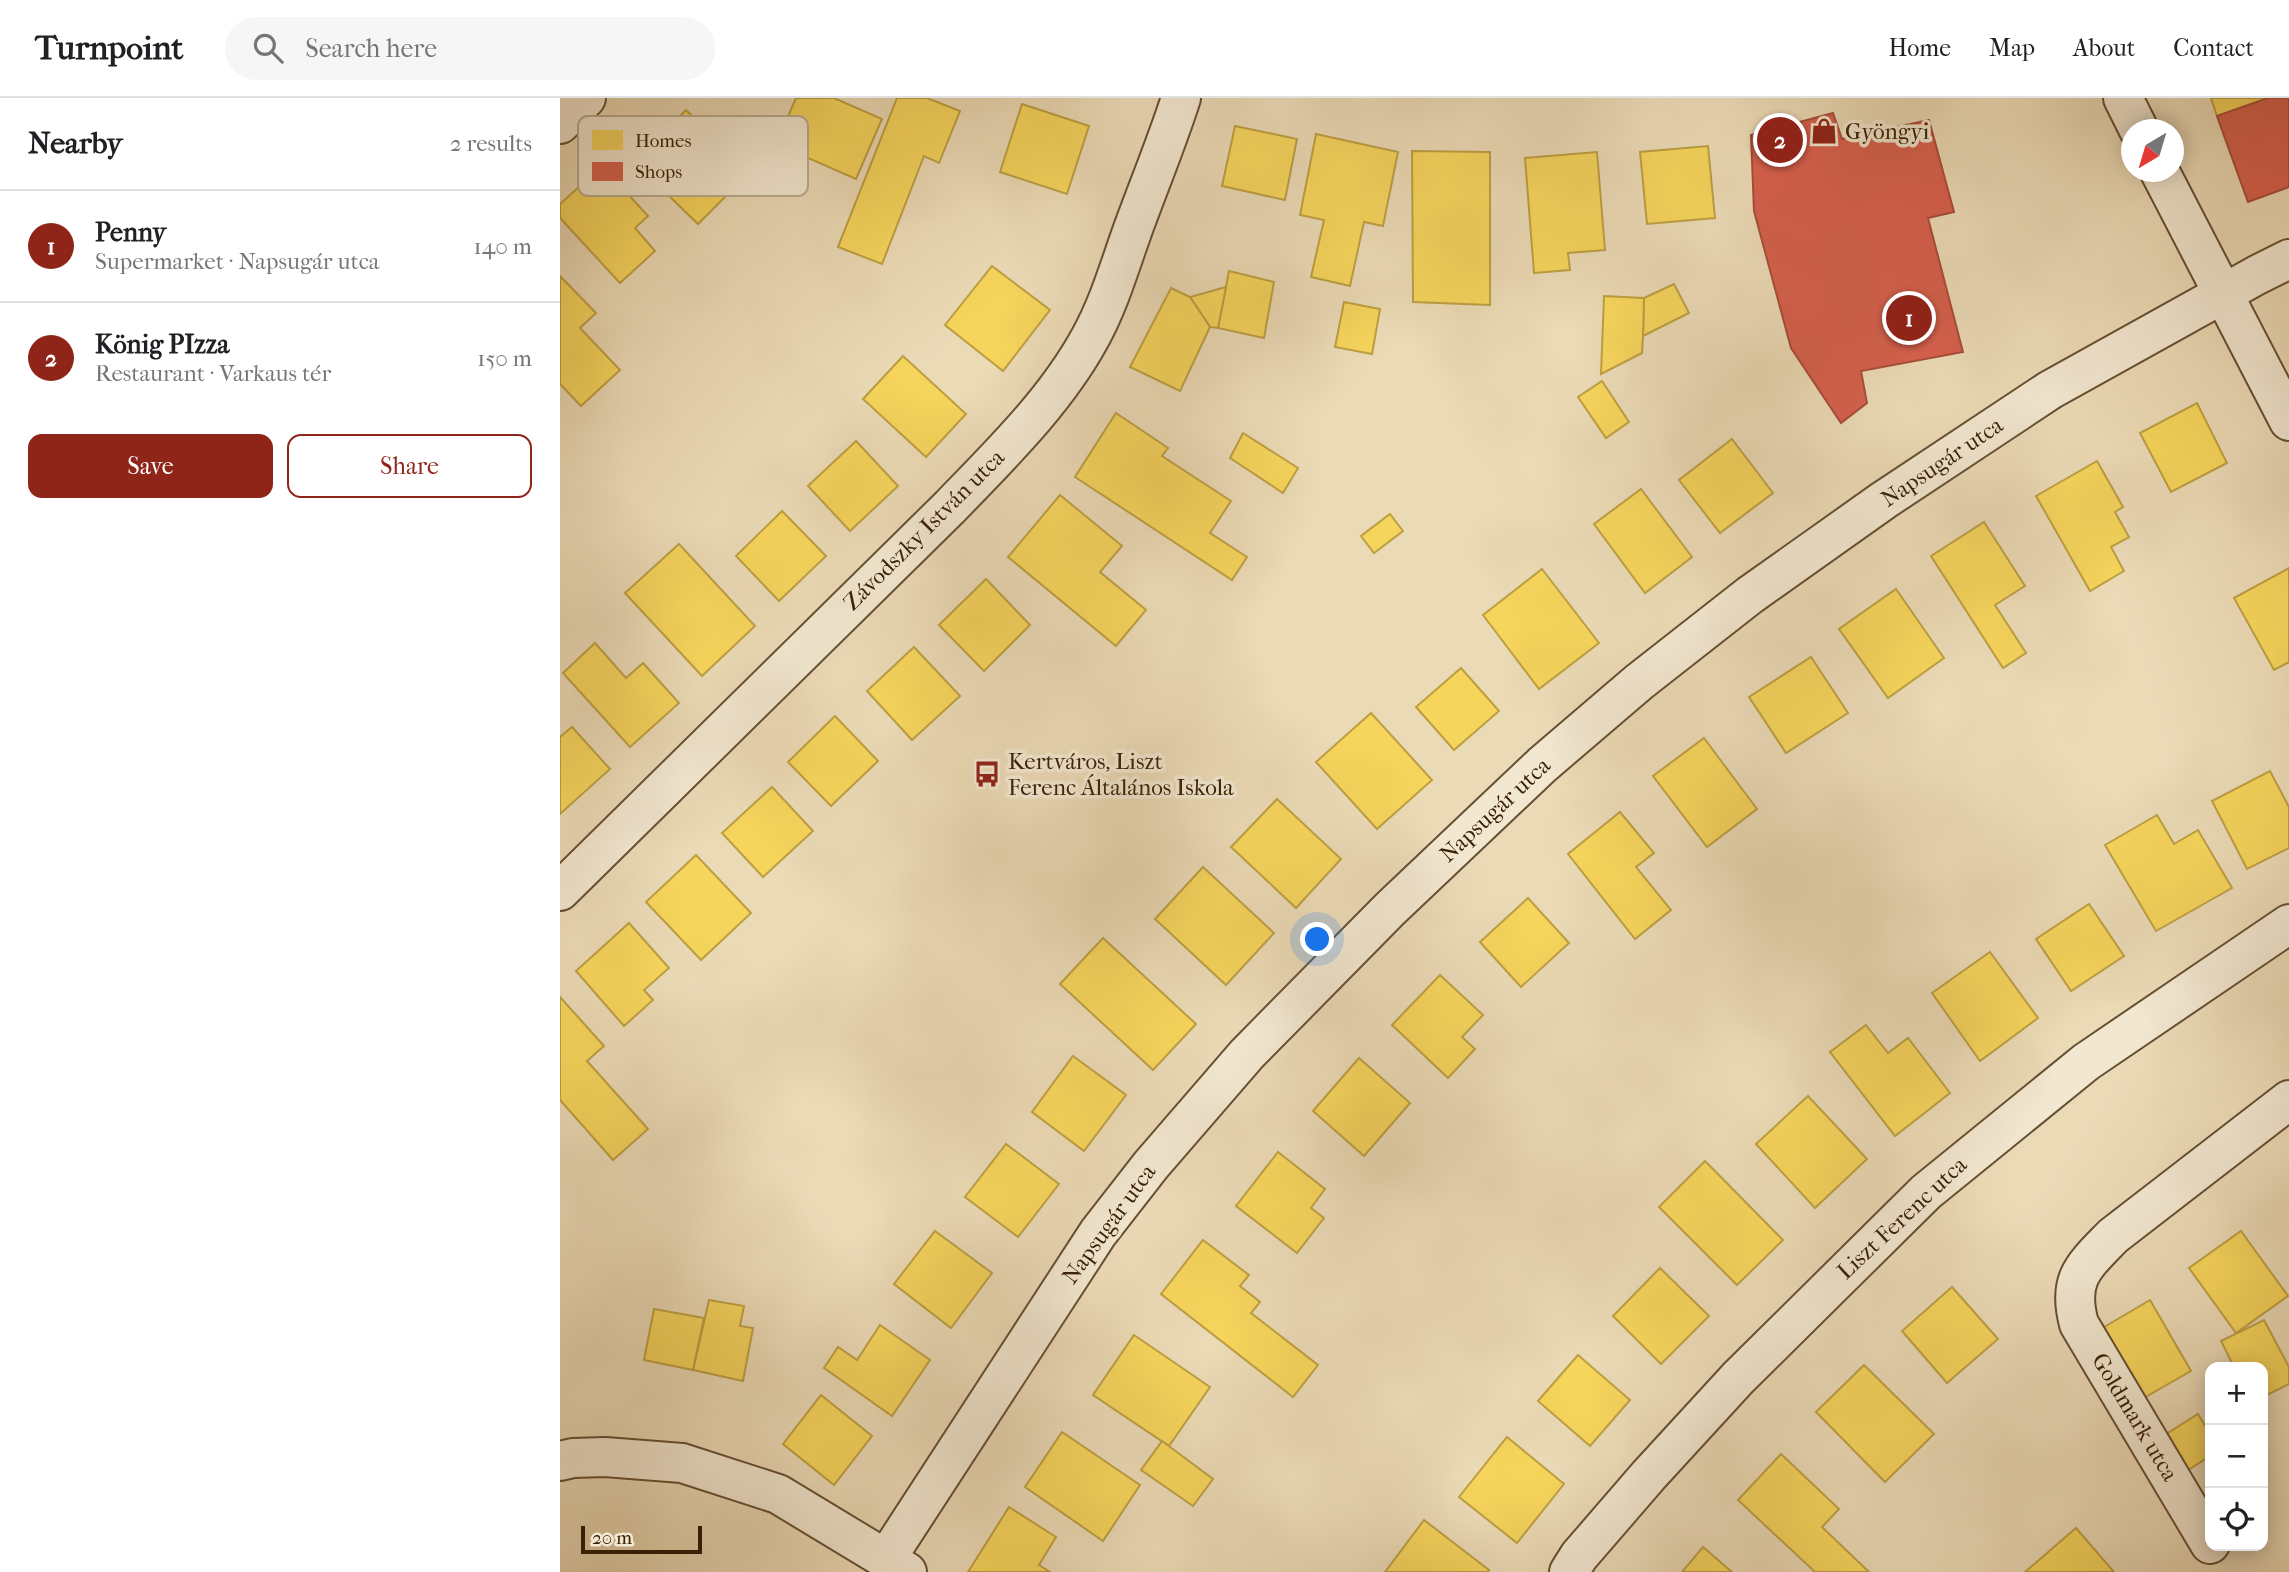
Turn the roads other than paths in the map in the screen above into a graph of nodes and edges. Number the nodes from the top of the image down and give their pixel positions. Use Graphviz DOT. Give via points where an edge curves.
graph roads {
  1 [pos="586,98"];
  2 [pos="1181,98"];
  3 [pos="2123,98"];
  4 [pos="2134,119"];
  5 [pos="560,124"];
  6 [pos="2165,182"];
  7 [pos="2289,259"];
  8 [pos="2223,296"];
  9 [pos="2289,421"];
  10 [pos="560,891"];
  11 [pos="2289,924"];
  12 [pos="2289,1100"];
  13 [pos="560,1461"];
  14 [pos="2205,1535"];
  15 [pos="2215,1551"];
  16 [pos="896,1566"];
  17 [pos="1569,1572"];
  18 [pos="2227,1572"];
  1 -- 5 [label="street"];
  2 -- 10 [label="street, Závodszky István utca" via="1105,305 1090,338 1061,381 950,507"];
  3 -- 4 [label="street"];
  6 -- 8 [label="street"];
  7 -- 8 [label="street, Napsugár utca"];
  8 -- 9 [label="street"];
  8 -- 16 [label="street, Napsugár utca" via="2050,390 1762,587 1600,715 1461,841 1247,1054 1098,1233"];
  11 -- 17 [label="street, Liszt Ferenc utca" via="2086,1062 1927,1192 1738,1378 1578,1556"];
  12 -- 14 [label="street, Goldmark utca" via="2113,1236 2087,1263 2075,1285 2079,1324"];
  13 -- 16 [label="street" via="605,1457 682,1463 778,1494"];
  15 -- 18 [label="street, Goldmark utca"];
}
